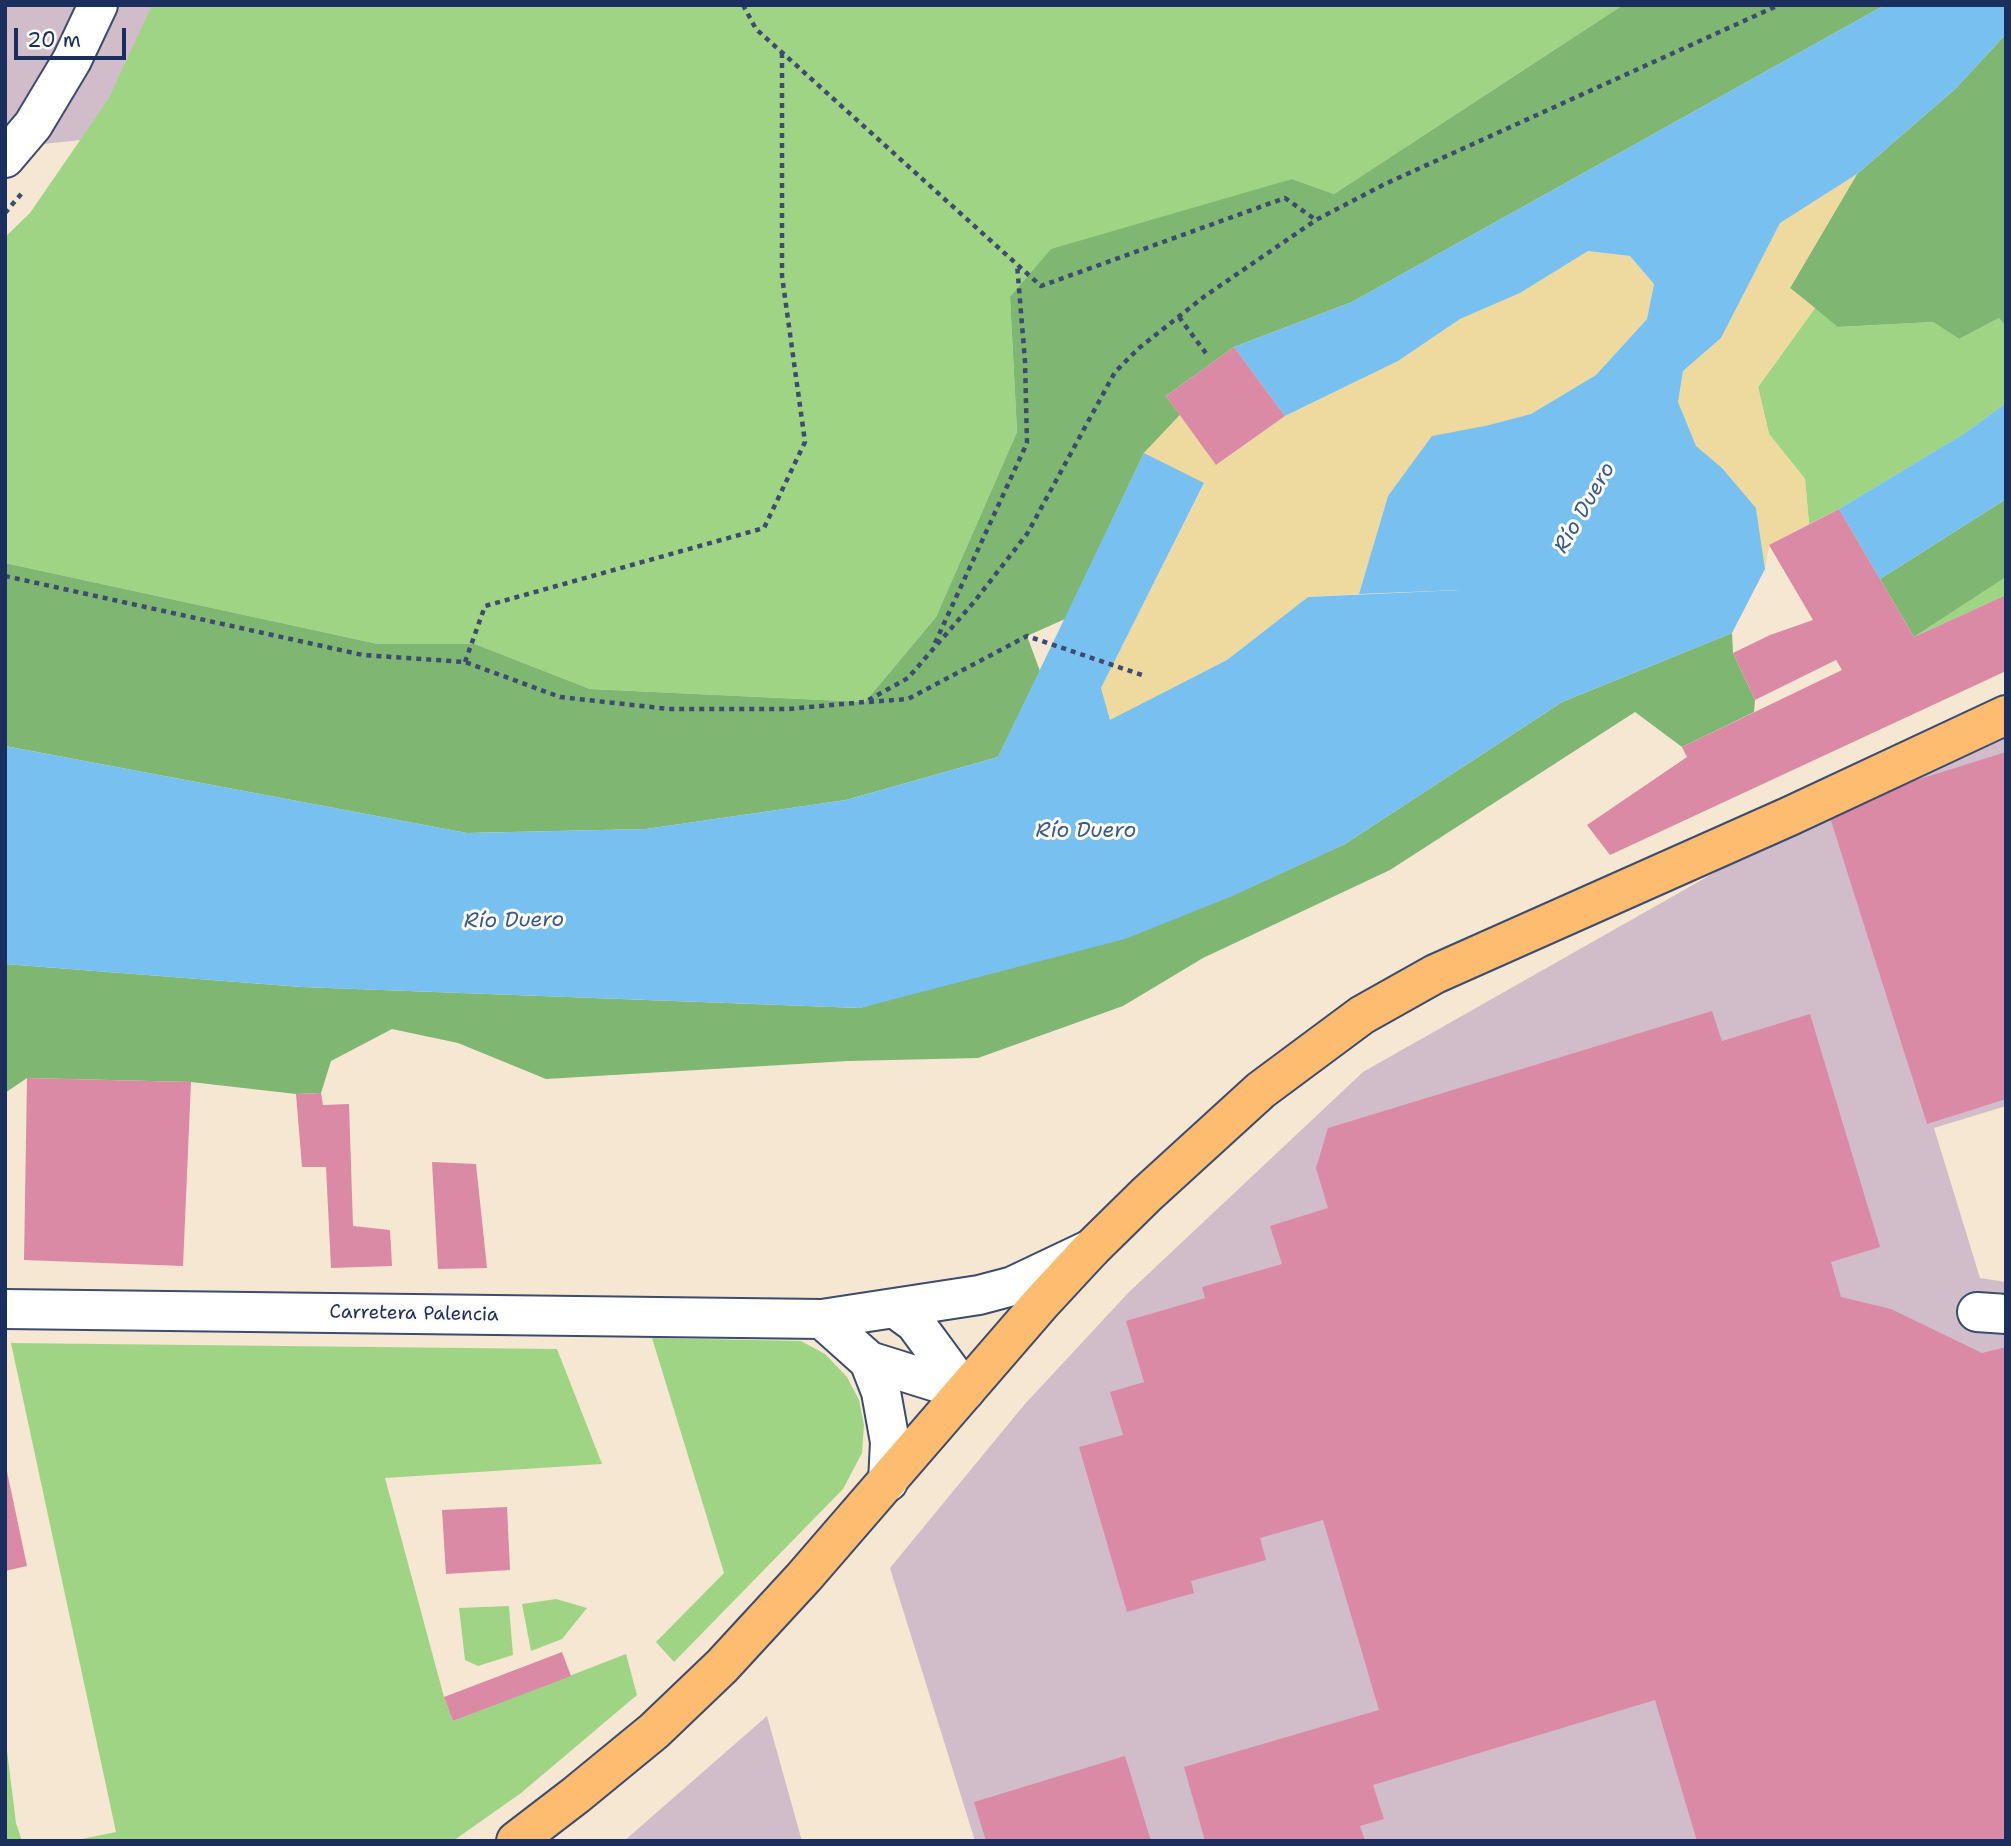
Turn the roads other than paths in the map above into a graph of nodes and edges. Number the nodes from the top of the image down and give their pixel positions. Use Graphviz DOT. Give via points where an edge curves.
graph roads {
  1 [pos="98,5"];
  2 [pos="5,158"];
  3 [pos="2006,715"];
  4 [pos="1091,1249"];
  5 [pos="5,1309"];
  6 [pos="896,1309"];
  7 [pos="822,1319"];
  8 [pos="869,1361"];
  9 [pos="965,1391"];
  10 [pos="888,1482"];
  11 [pos="516,1841"];
  1 -- 2 [label="street" via="66,71 33,125"];
  3 -- 4 [label="main road" via="1790,817 1435,974 1363,1014 1261,1090"];
  4 -- 6 [label="street, Carretera Palencia" via="1013,1286"];
  4 -- 9 [label="main road"];
  5 -- 7 [label="street, Carretera Palencia"];
  6 -- 7 [label="street, Carretera Palencia"];
  6 -- 9 [label="street" via="915,1324"];
  7 -- 8 [label="street"];
  8 -- 9 [label="street"];
  8 -- 10 [label="street" via="881,1392 890,1442"];
  9 -- 10 [label="main road"];
  10 -- 11 [label="main road" via="722,1666 653,1731"];
}
